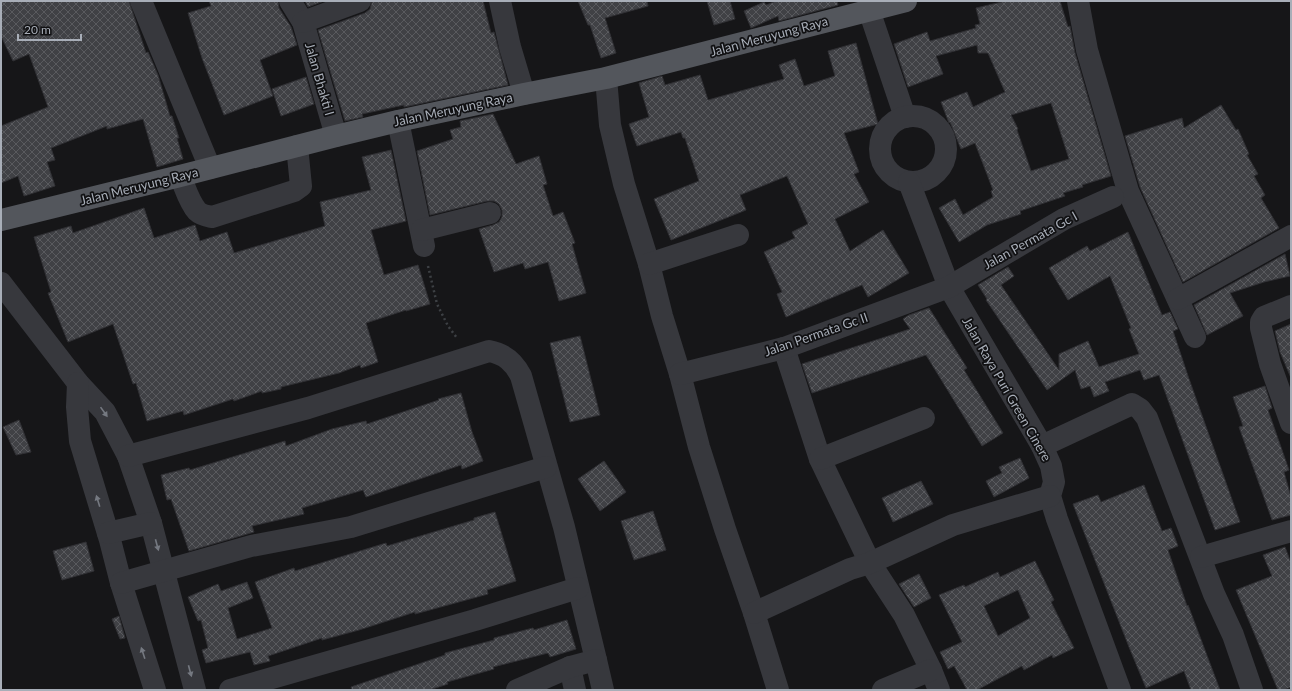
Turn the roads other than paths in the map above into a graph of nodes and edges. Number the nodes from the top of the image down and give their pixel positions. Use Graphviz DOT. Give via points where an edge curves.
graph roads {
  1 [pos="141,1"];
  2 [pos="290,1"];
  3 [pos="360,1"];
  4 [pos="500,1"];
  5 [pos="906,1"];
  6 [pos="1078,1"];
  7 [pos="869,10"];
  8 [pos="303,22"];
  9 [pos="606,78"];
  10 [pos="524,94"];
  11 [pos="905,117"];
  12 [pos="398,121"];
  13 [pos="336,136"];
  14 [pos="297,146"];
  15 [pos="210,168"];
  16 [pos="180,176"];
  17 [pos="908,182"];
  18 [pos="1113,197"];
  19 [pos="490,213"];
  20 [pos="1,220"];
  21 [pos="738,235"];
  22 [pos="1291,236"];
  23 [pos="649,264"];
  24 [pos="1,283"];
  25 [pos="949,287"];
  26 [pos="1178,299"];
  27 [pos="1291,306"];
  28 [pos="1195,337"];
  29 [pos="784,348"];
  30 [pos="680,374"];
  31 [pos="78,383"];
  32 [pos="1290,415"];
  33 [pos="924,418"];
  34 [pos="1042,446"];
  35 [pos="128,456"];
  36 [pos="820,459"];
  37 [pos="546,467"];
  38 [pos="1050,496"];
  39 [pos="151,523"];
  40 [pos="1291,531"];
  41 [pos="108,533"];
  42 [pos="1201,557"];
  43 [pos="870,563"];
  44 [pos="163,571"];
  45 [pos="121,583"];
  46 [pos="578,588"];
  47 [pos="754,612"];
  48 [pos="596,660"];
  49 [pos="570,667"];
  50 [pos="931,670"];
  51 [pos="155,690"];
  52 [pos="195,690"];
  53 [pos="230,690"];
  54 [pos="517,690"];
  55 [pos="576,690"];
  56 [pos="603,690"];
  57 [pos="778,690"];
  58 [pos="883,690"];
  59 [pos="939,690"];
  60 [pos="1120,690"];
  61 [pos="1252,690"];
  1 -- 15 [label="street"];
  2 -- 8 [label="street, Jalan Bhakti I"];
  3 -- 8 [label="street"];
  4 -- 10 [label="street"];
  5 -- 7 [label="main road, Jalan Meruyung Raya"];
  6 -- 26 [label="street" via="1087,50 1128,191"];
  7 -- 9 [label="main road, Jalan Meruyung Raya"];
  7 -- 11 [label="street"];
  8 -- 13 [label="street, Jalan Bhakti I"];
  9 -- 10 [label="main road, Jalan Meruyung Raya"];
  9 -- 23 [label="street" via="610,125 615,147"];
  10 -- 12 [label="main road, Jalan Meruyung Raya"];
  11 -- 17 [label="street" via="894,122 884,132 880,144 881,158 886,169 896,178"];
  11 -- 17 [label="street" via="918,117 930,121 939,130 945,154 941,166 933,176 921,181"];
  12 -- 13 [label="main road, Jalan Meruyung Raya"];
  12 -- 19 [label="street" via="423,238"];
  13 -- 14 [label="main road, Jalan Meruyung Raya"];
  14 -- 15 [label="main road, Jalan Meruyung Raya"];
  14 -- 16 [label="street" via="301,186 294,191 212,217 198,212"];
  15 -- 16 [label="main road, Jalan Meruyung Raya"];
  16 -- 20 [label="main road, Jalan Meruyung Raya"];
  17 -- 25 [label="street, Jalan Raya Puri Green Cinere"];
  18 -- 25 [label="street, Jalan Permata Gc I" via="1064,219"];
  21 -- 23 [label="street"];
  22 -- 26 [label="street"];
  23 -- 30 [label="street"];
  24 -- 31 [label="street"];
  25 -- 29 [label="street, Jalan Permata Gc II"];
  25 -- 34 [label="street, Jalan Raya Puri Green Cinere"];
  26 -- 28 [label="street"];
  27 -- 32 [label="street" via="1264,317 1261,328 1270,364"];
  29 -- 30 [label="street, Jalan Permata Gc II"];
  29 -- 36 [label="street"];
  30 -- 47 [label="street" via="699,447"];
  31 -- 35 [label="street, one-way" via="105,412"];
  41 -- 31 [label="street, one-way" via="80,442"];
  33 -- 36 [label="street"];
  34 -- 38 [label="street, Jalan Raya Puri Green Cinere" via="1051,466 1054,482"];
  34 -- 42 [label="street" via="1132,404 1140,409 1147,418"];
  35 -- 37 [label="street" via="308,408 489,350 506,357 517,367"];
  35 -- 39 [label="street"];
  36 -- 43 [label="street"];
  37 -- 44 [label="street" via="351,527 250,546"];
  37 -- 46 [label="street" via="564,527"];
  38 -- 43 [label="street" via="953,526"];
  38 -- 60 [label="street, Jalan Raya Puri Green Cinere"];
  39 -- 41 [label="street"];
  39 -- 44 [label="street, one-way"];
  40 -- 42 [label="street"];
  41 -- 45 [label="street"];
  42 -- 61 [label="street"];
  43 -- 47 [label="street" via="850,569"];
  43 -- 50 [label="street" via="904,615"];
  44 -- 45 [label="street"];
  44 -- 52 [label="street, one-way"];
  51 -- 45 [label="street, one-way"];
  46 -- 48 [label="street"];
  46 -- 53 [label="street"];
  47 -- 57 [label="street"];
  48 -- 49 [label="street"];
  48 -- 56 [label="street"];
  49 -- 54 [label="street"];
  49 -- 55 [label="street"];
  50 -- 58 [label="street"];
  50 -- 59 [label="street"];
}
